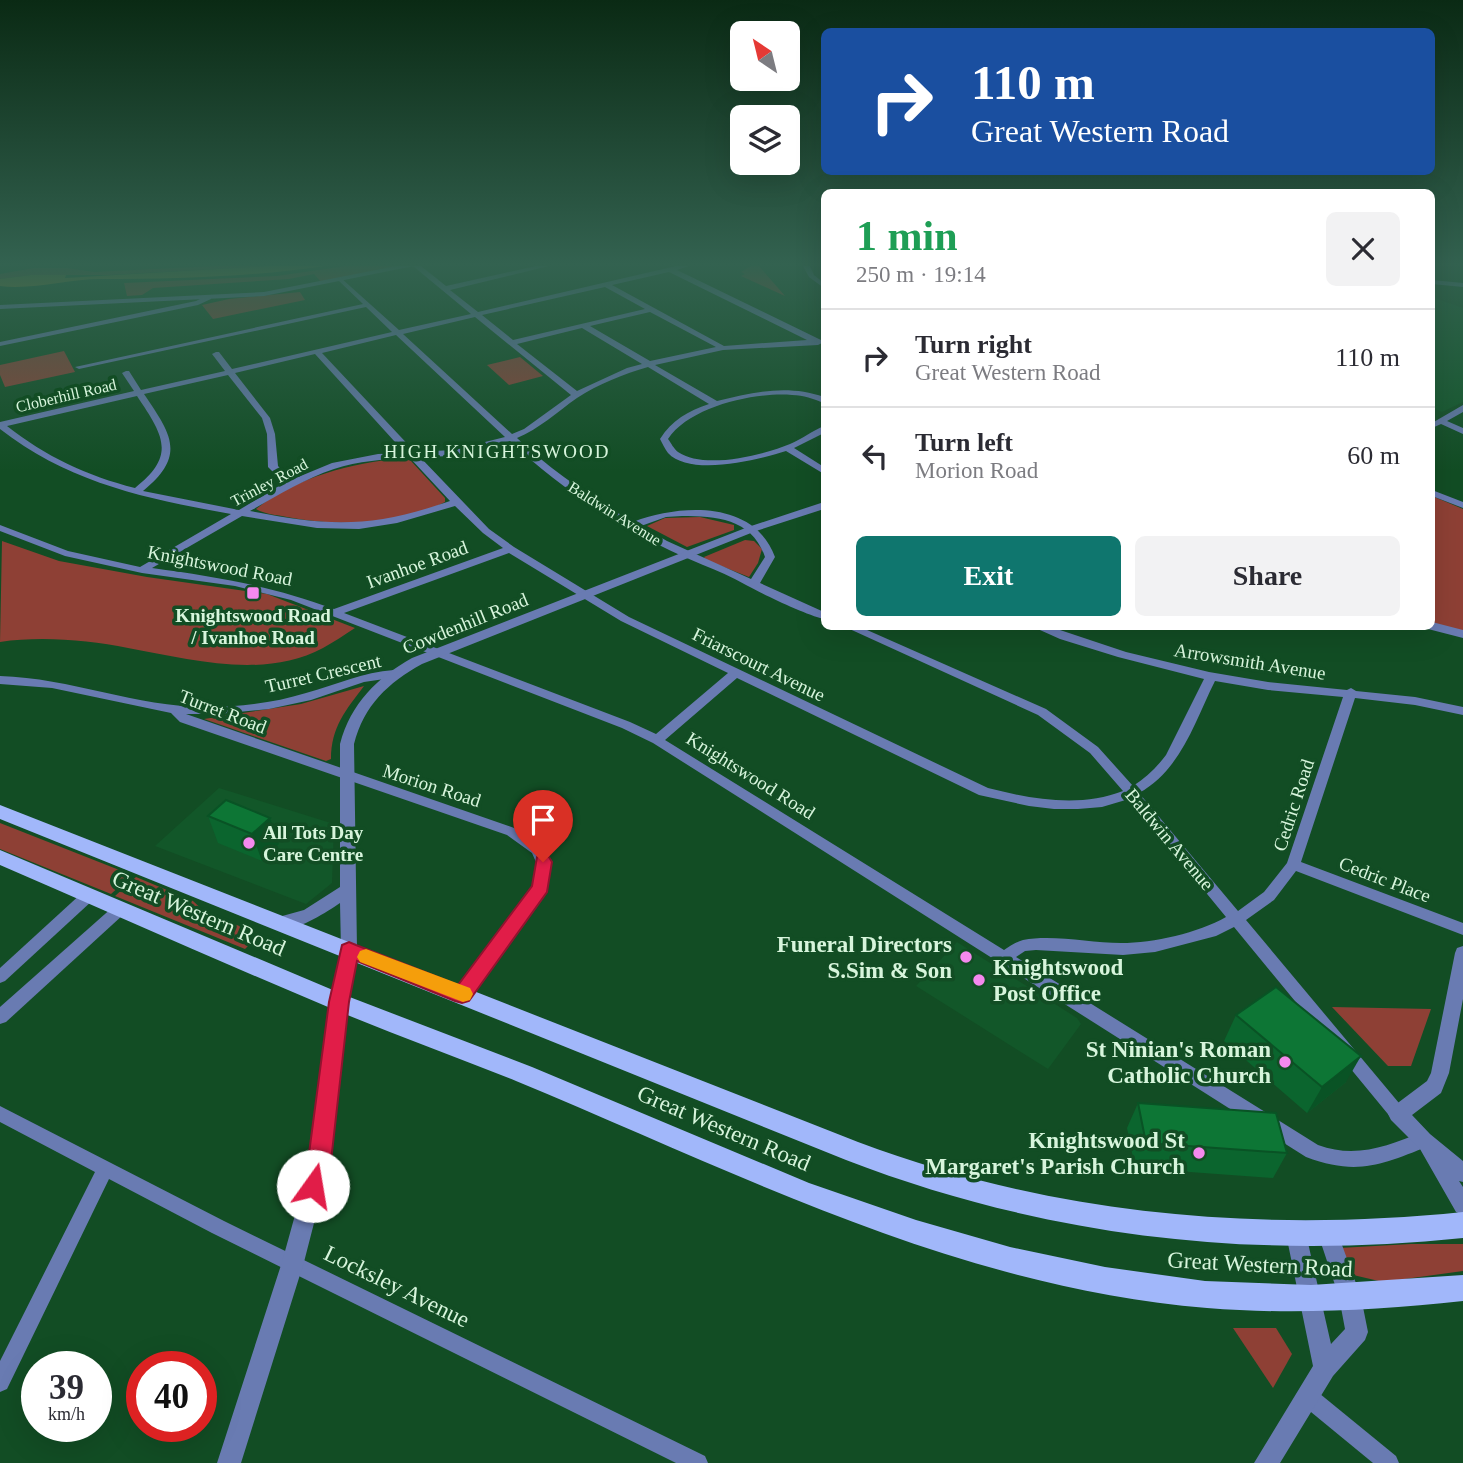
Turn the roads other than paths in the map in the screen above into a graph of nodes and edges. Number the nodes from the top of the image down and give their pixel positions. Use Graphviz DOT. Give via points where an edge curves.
graph roads {
  1 [pos="43,334"];
  2 [pos="232,334"];
  3 [pos="388,334"];
  4 [pos="400,334"];
  5 [pos="501,334"];
  6 [pos="549,334"];
  7 [pos="598,334"];
  8 [pos="698,334"];
  9 [pos="801,334"];
  10 [pos="512,343"];
  11 [pos="0,344"];
  12 [pos="821,344"];
  13 [pos="723,348"];
  14 [pos="316,351"];
  15 [pos="216,354"];
  16 [pos="649,364"];
  17 [pos="79,367"];
  18 [pos="230,371"];
  19 [pos="126,373"];
  20 [pos="138,393"];
  21 [pos="576,395"];
  22 [pos="821,399"];
  23 [pos="716,404"];
  24 [pos="1463,408"];
  25 [pos="1441,421"];
  26 [pos="1435,424"];
  27 [pos="0,425"];
  28 [pos="821,431"];
  29 [pos="1463,431"];
  30 [pos="512,438"];
  31 [pos="789,449"];
  32 [pos="413,455"];
  33 [pos="821,469"];
  34 [pos="290,484"];
  35 [pos="137,491"];
  36 [pos="1435,494"];
  37 [pos="457,502"];
  38 [pos="1463,505"];
  39 [pos="821,506"];
  40 [pos="240,513"];
  41 [pos="632,526"];
  42 [pos="0,528"];
  43 [pos="752,529"];
  44 [pos="13,533"];
  45 [pos="0,538"];
  46 [pos="510,549"];
  47 [pos="687,555"];
  48 [pos="142,570"];
  49 [pos="753,585"];
  50 [pos="584,595"];
  51 [pos="337,612"];
  52 [pos="821,615"];
  53 [pos="1435,627"];
  54 [pos="857,630"];
  55 [pos="1048,630"];
  56 [pos="1463,634"];
  57 [pos="439,652"];
  58 [pos="736,673"];
  59 [pos="394,674"];
  60 [pos="1211,677"];
  61 [pos="0,680"];
  62 [pos="1351,692"];
  63 [pos="176,711"];
  64 [pos="1463,711"];
  65 [pos="657,740"];
  66 [pos="347,777"];
  67 [pos="1131,792"];
  68 [pos="0,812"];
  69 [pos="0,857"];
  70 [pos="1293,865"];
  71 [pos="349,889"];
  72 [pos="88,896"];
  73 [pos="119,909"];
  74 [pos="1236,919"];
  75 [pos="281,923"];
  76 [pos="1463,929"];
  77 [pos="349,950"];
  78 [pos="1463,953"];
  79 [pos="1003,957"];
  80 [pos="0,977"];
  81 [pos="462,995"];
  82 [pos="339,1002"];
  83 [pos="0,1017"];
  84 [pos="0,1114"];
  85 [pos="1398,1114"];
  86 [pos="1423,1140"];
  87 [pos="105,1170"];
  88 [pos="1463,1173"];
  89 [pos="1463,1205"];
  90 [pos="1463,1226"];
  91 [pos="1296,1234"];
  92 [pos="1328,1234"];
  93 [pos="293,1262"];
  94 [pos="1463,1288"];
  95 [pos="1350,1297"];
  96 [pos="1311,1299"];
  97 [pos="1325,1368"];
  98 [pos="0,1382"];
  99 [pos="1307,1396"];
  100 [pos="229,1463"];
  101 [pos="698,1463"];
  102 [pos="1266,1463"];
  103 [pos="1389,1463"];
  1 -- 11 [label="street"];
  2 -- 17 [label="street"];
  3 -- 14 [label="street, Cloberhill Road"];
  4 -- 30 [label="street, Baldwin Avenue"];
  5 -- 10 [label="street"];
  6 -- 10 [label="street"];
  7 -- 16 [label="street"];
  8 -- 13 [label="street"];
  9 -- 12 [label="street"];
  10 -- 21 [label="street"];
  12 -- 13 [label="street, Trinley Road"];
  13 -- 16 [label="street, Trinley Road"];
  14 -- 18 [label="street, Cloberhill Road"];
  14 -- 32 [label="street, Friarscourt Avenue"];
  15 -- 18 [label="street"];
  16 -- 21 [label="street, Trinley Road"];
  16 -- 23 [label="street"];
  18 -- 20 [label="street, Cloberhill Road"];
  18 -- 34 [label="street" via="265,418 273,467"];
  19 -- 20 [label="street"];
  20 -- 27 [label="street, Cloberhill Road"];
  20 -- 35 [label="street" via="168,449 161,468"];
  21 -- 30 [label="street, Trinley Road"];
  22 -- 23 [label="street" via="786,392"];
  23 -- 31 [label="street" via="673,426 665,435 667,447 683,458 712,462"];
  24 -- 25 [label="street"];
  25 -- 26 [label="street"];
  25 -- 29 [label="street"];
  27 -- 35 [label="street" via="55,461"];
  28 -- 31 [label="street"];
  30 -- 32 [label="street, Trinley Road" via="467,451"];
  30 -- 41 [label="street, Baldwin Avenue" via="566,484"];
  31 -- 33 [label="street"];
  32 -- 34 [label="street, Trinley Road" via="346,463"];
  32 -- 37 [label="street, Friarscourt Avenue"];
  34 -- 40 [label="street, Trinley Road"];
  35 -- 40 [label="street"];
  36 -- 38 [label="street"];
  37 -- 40 [label="street" via="413,517 358,526 312,525"];
  37 -- 46 [label="street, Friarscourt Avenue"];
  39 -- 43 [label="street, Cowdenhill Road"];
  40 -- 48 [label="street, Trinley Road"];
  41 -- 43 [label="street" via="671,514 701,513 726,517"];
  41 -- 47 [label="street, Baldwin Avenue"];
  42 -- 44 [label="street, Knightswood Road"];
  43 -- 47 [label="street, Cowdenhill Road"];
  43 -- 49 [label="street" via="763,539 770,557"];
  44 -- 45 [label="street"];
  44 -- 48 [label="street, Knightswood Road" via="65,553"];
  46 -- 50 [label="street, Friarscourt Avenue"];
  46 -- 51 [label="street, Ivanhoe Road"];
  47 -- 49 [label="street, Baldwin Avenue"];
  47 -- 50 [label="street, Cowdenhill Road"];
  48 -- 51 [label="street, Knightswood Road" via="266,589"];
  49 -- 52 [label="street, Baldwin Avenue"];
  50 -- 57 [label="street, Cowdenhill Road"];
  50 -- 58 [label="street, Friarscourt Avenue"];
  51 -- 57 [label="street, Knightswood Road"];
  53 -- 56 [label="street"];
  54 -- 67 [label="street, Baldwin Avenue" via="1042,712 1094,750"];
  55 -- 60 [label="street, Arrowsmith Avenue"];
  57 -- 59 [label="street, Cowdenhill Road"];
  57 -- 65 [label="street, Knightswood Road"];
  58 -- 65 [label="street"];
  58 -- 67 [label="street, Friarscourt Avenue" via="984,792 1071,805"];
  59 -- 63 [label="street, Turret Crescent" via="275,704"];
  59 -- 66 [label="street, Cowdenhill Road" via="370,694 355,718 347,744"];
  60 -- 62 [label="street, Arrowsmith Avenue"];
  60 -- 67 [label="street, Friarscourt Avenue" via="1163,768"];
  61 -- 63 [label="street, Turret Road" via="41,681"];
  62 -- 64 [label="street, Arrowsmith Avenue"];
  62 -- 70 [label="street, Cedric Road"];
  63 -- 66 [label="street, Turret Road" via="184,719"];
  65 -- 79 [label="street, Knightswood Road"];
  66 -- 71 [label="street, Cowdenhill Road"];
  66 -- 81 [label="street, Morion Road" via="512,832 537,850 543,862 541,888"];
  67 -- 74 [label="street, Baldwin Avenue"];
  68 -- 75 [label="main road, Great Western Road"];
  69 -- 72 [label="main road, Great Western Road"];
  70 -- 74 [label="street, Cedric Road" via="1269,896"];
  70 -- 76 [label="street, Cedric Place"];
  71 -- 75 [label="street" via="309,915"];
  71 -- 77 [label="street, Cowdenhill Road"];
  72 -- 73 [label="main road, Great Western Road"];
  72 -- 80 [label="street"];
  73 -- 82 [label="main road, Great Western Road"];
  73 -- 83 [label="street"];
  74 -- 79 [label="street, Cedric Road" via="1216,930 1155,946 1123,949 1035,944"];
  74 -- 85 [label="street, Baldwin Avenue"];
  75 -- 77 [label="main road, Great Western Road"];
  77 -- 81 [label="main road, Great Western Road"];
  77 -- 82 [label="street, Cowdenhill Road"];
  78 -- 85 [label="street" via="1440,1073 1434,1087"];
  79 -- 86 [label="street, Knightswood Road" via="1321,1156 1360,1161"];
  81 -- 91 [label="main road, Great Western Road" via="787,1125 910,1171 993,1195 1138,1222"];
  82 -- 93 [label="street, Cowdenhill Road" via="320,1161"];
  82 -- 96 [label="main road, Great Western Road" via="524,1074 806,1194 916,1233 1010,1260 1105,1280 1205,1294"];
  84 -- 87 [label="street, Locksley Avenue"];
  85 -- 86 [label="street, Baldwin Avenue"];
  86 -- 88 [label="street, Baldwin Avenue"];
  86 -- 89 [label="street, Baldwin Avenue"];
  87 -- 93 [label="street, Locksley Avenue"];
  87 -- 98 [label="street"];
  90 -- 92 [label="main road, Great Western Road"];
  91 -- 92 [label="main road, Great Western Road"];
  91 -- 96 [label="street"];
  92 -- 95 [label="street"];
  93 -- 100 [label="street, Cowdenhill Road"];
  93 -- 101 [label="street, Locksley Avenue"];
  94 -- 95 [label="main road, Great Western Road"];
  95 -- 96 [label="main road, Great Western Road"];
  95 -- 97 [label="street" via="1357,1332"];
  96 -- 97 [label="street"];
  97 -- 99 [label="street"];
  99 -- 102 [label="street"];
  99 -- 103 [label="street"];
}
